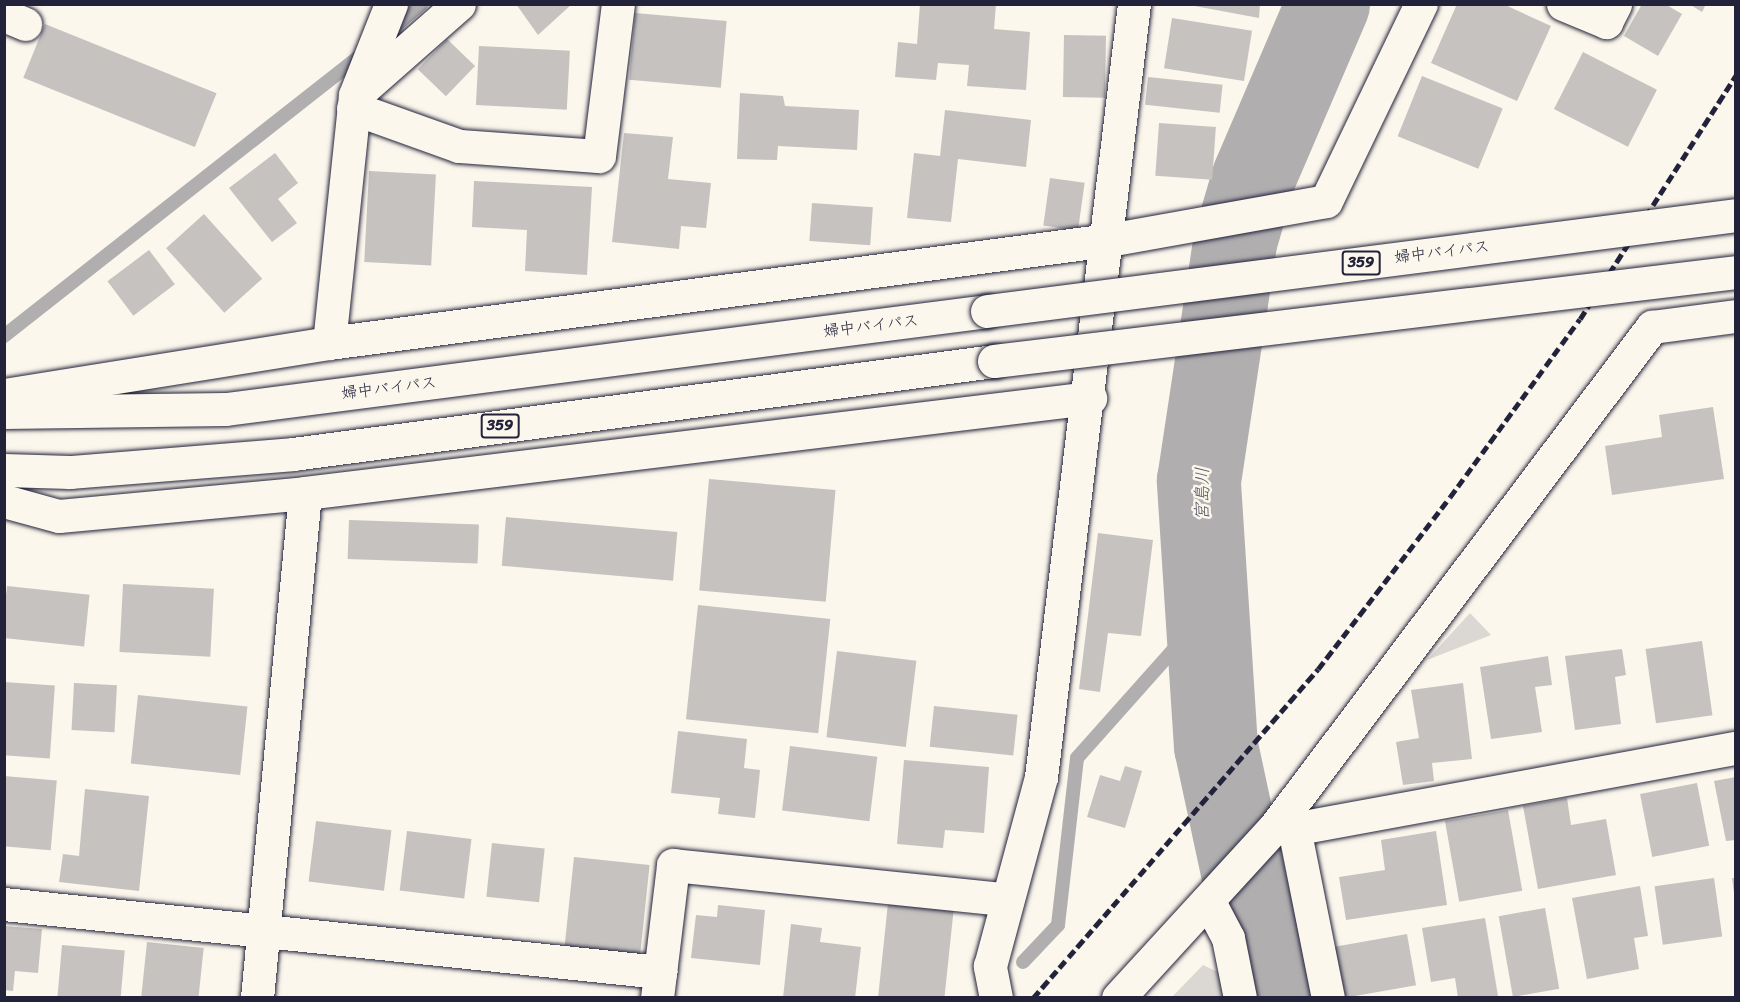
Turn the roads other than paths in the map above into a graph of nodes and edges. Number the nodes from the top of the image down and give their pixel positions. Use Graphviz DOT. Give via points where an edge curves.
graph roads {
  1 [pos="391,4"];
  2 [pos="459,4"];
  3 [pos="618,4"];
  4 [pos="1134,4"];
  5 [pos="1421,4"];
  6 [pos="1563,4"];
  7 [pos="1615,4"];
  8 [pos="354,101"];
  9 [pos="1736,215"];
  10 [pos="1108,240"];
  11 [pos="1736,272"];
  12 [pos="1736,316"];
  13 [pos="329,343"];
  14 [pos="4,395"];
  15 [pos="1090,398"];
  16 [pos="4,412"];
  17 [pos="4,470"];
  18 [pos="305,493"];
  19 [pos="4,501"];
  20 [pos="1736,748"];
  21 [pos="1287,821"];
  22 [pos="1217,891"];
  23 [pos="1004,899"];
  24 [pos="4,904"];
  25 [pos="264,930"];
  26 [pos="659,985"];
  27 [pos="257,998"];
  28 [pos="996,998"];
  29 [pos="1118,998"];
  30 [pos="1240,998"];
  31 [pos="1328,998"];
  1 -- 8 [label="main road"];
  2 -- 8 [label="main road"];
  3 -- 8 [label="main road" via="599,156 459,147"];
  4 -- 10 [label="main road"];
  5 -- 10 [label="main road" via="1326,201"];
  6 -- 7 [label="main road" via="1606,22"];
  8 -- 13 [label="main road"];
  9 -- 16 [label="main road, 婦中バイパス / 359, bridge" via="226,409"];
  10 -- 13 [label="main road"];
  10 -- 15 [label="main road"];
  11 -- 17 [label="main road, 359, bridge" via="994,361 293,454 70,472"];
  12 -- 21 [label="main road" via="1652,327"];
  13 -- 14 [label="main road"];
  15 -- 18 [label="main road"];
  15 -- 23 [label="main road" via="1041,777"];
  18 -- 19 [label="main road" via="59,516"];
  18 -- 25 [label="main road"];
  20 -- 21 [label="main road"];
  21 -- 22 [label="main road"];
  21 -- 31 [label="main road"];
  22 -- 29 [label="main road"];
  22 -- 30 [label="main road"];
  23 -- 26 [label="main road" via="673,865"];
  23 -- 28 [label="main road" via="990,966"];
  24 -- 25 [label="main road"];
  25 -- 26 [label="main road"];
  25 -- 27 [label="main road"];
}
